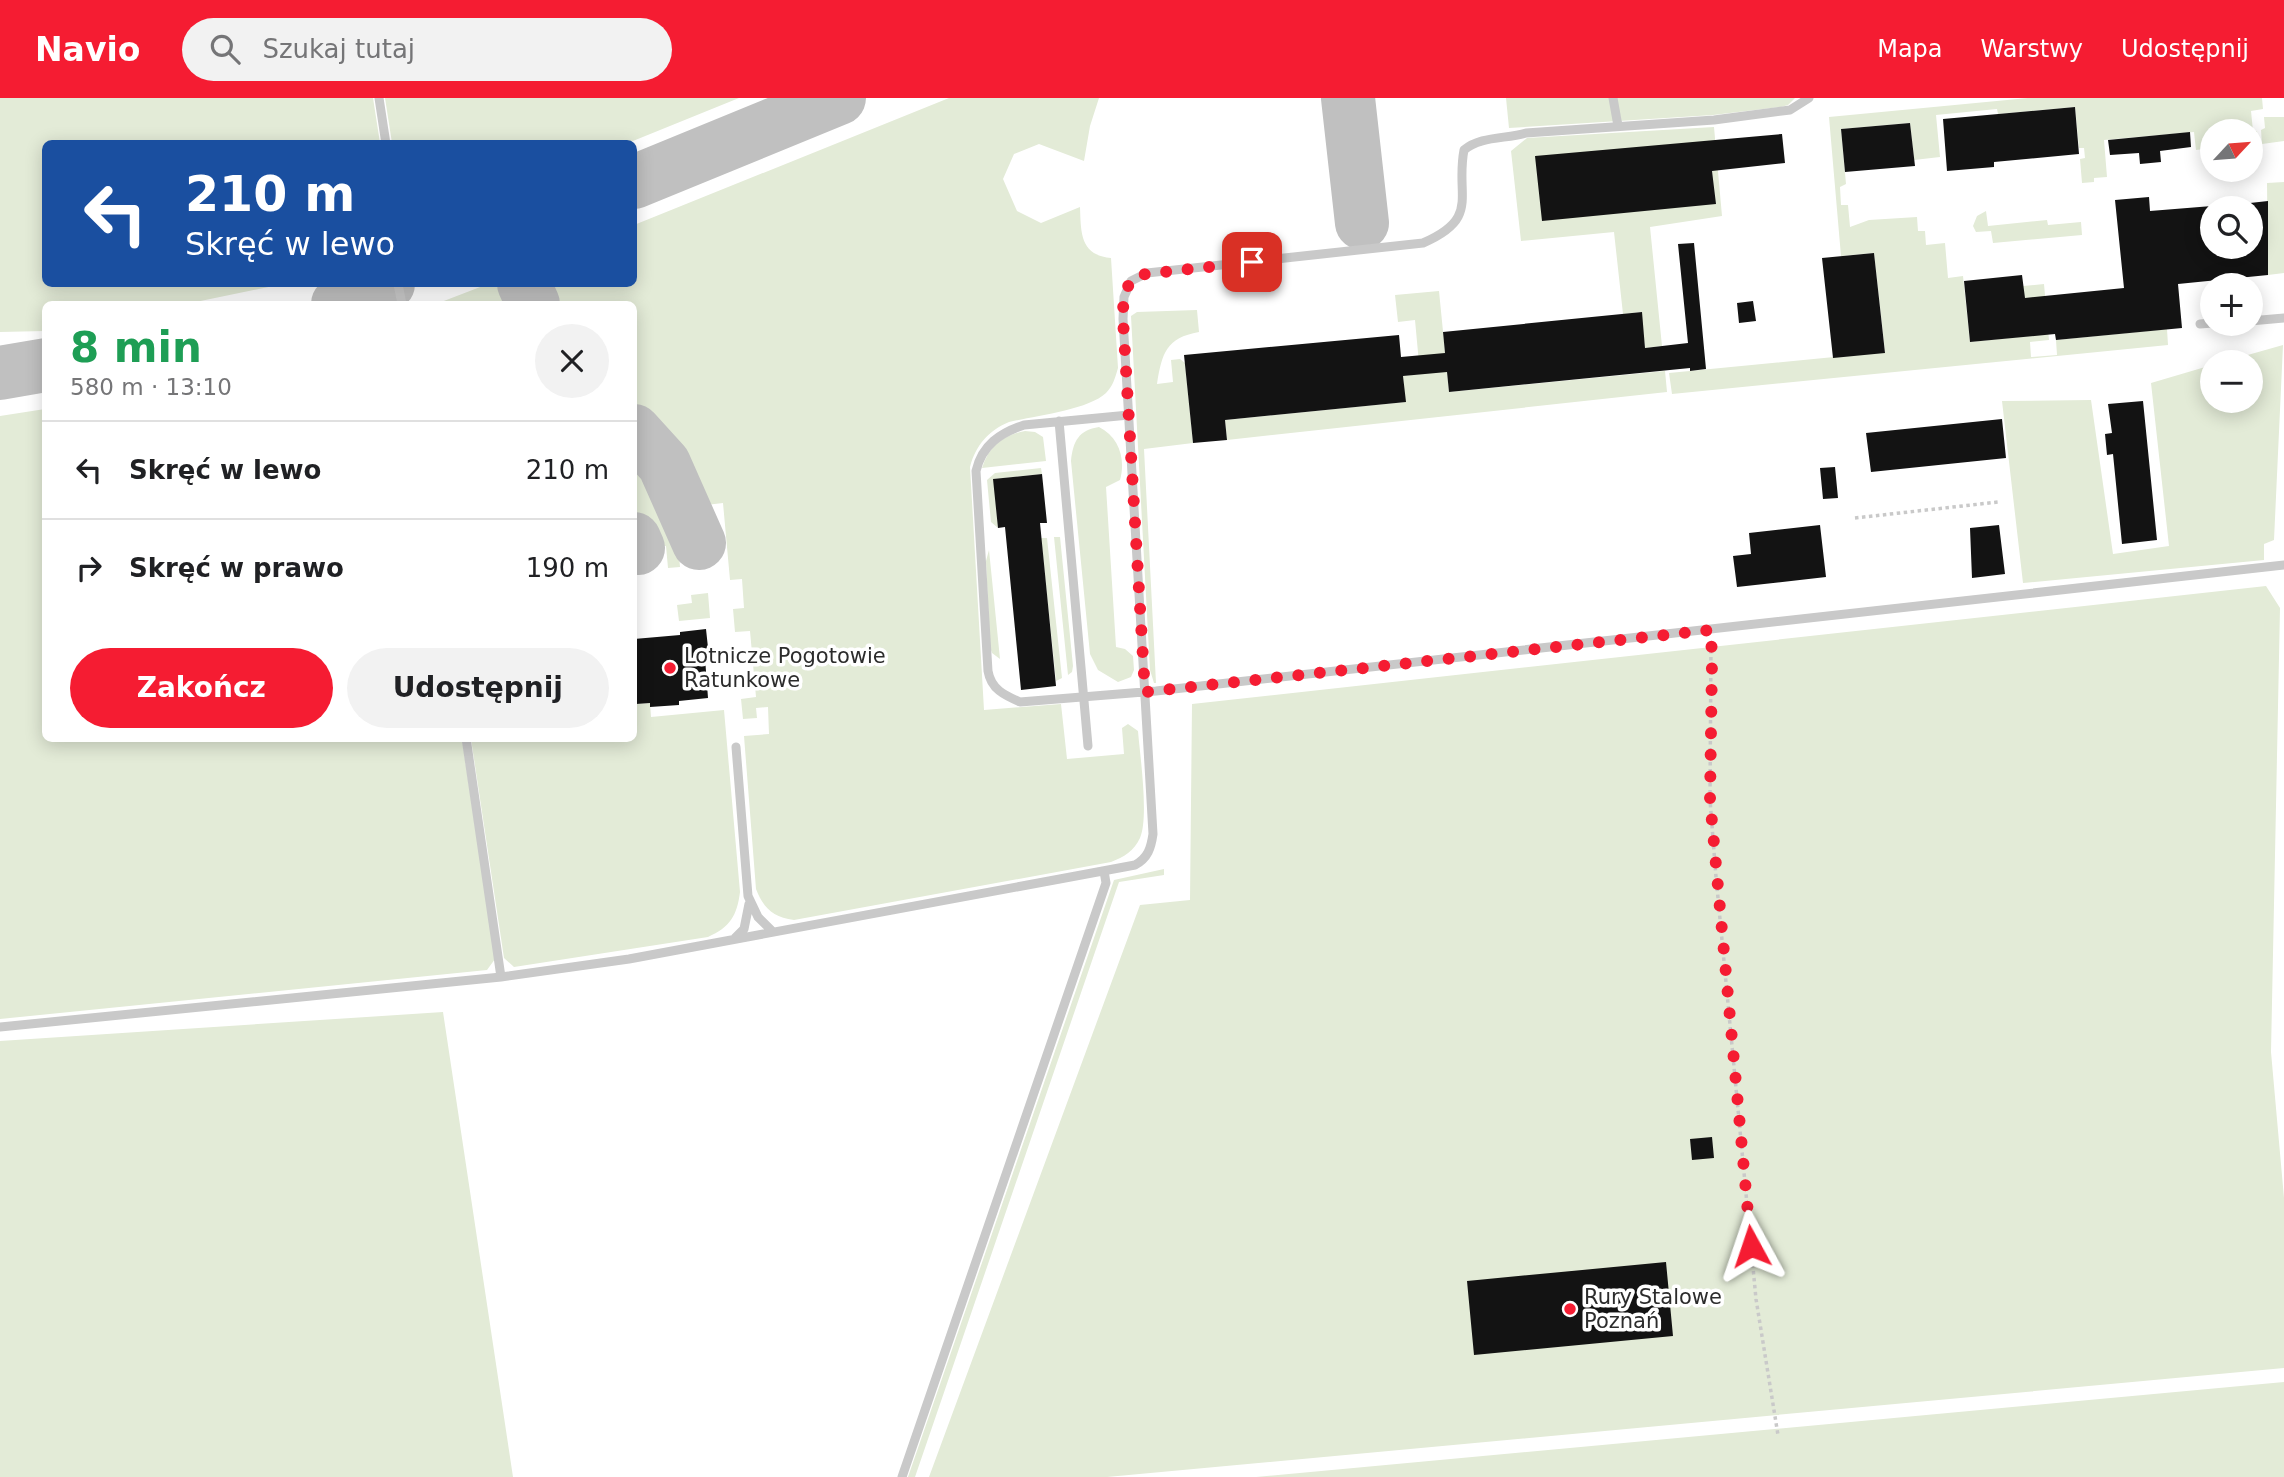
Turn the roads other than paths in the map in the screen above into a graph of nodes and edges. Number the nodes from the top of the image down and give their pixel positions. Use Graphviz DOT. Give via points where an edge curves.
graph roads {
  1 [pos="379,98"];
  2 [pos="1613,98"];
  3 [pos="1809,98"];
  4 [pos="1618,126"];
  5 [pos="385,140"];
  6 [pos="2284,318"];
  7 [pos="2263,320"];
  8 [pos="1129,415"];
  9 [pos="1059,421"];
  10 [pos="2284,565"];
  11 [pos="1145,692"];
  12 [pos="1084,697"];
  13 [pos="467,742"];
  14 [pos="1088,746"];
  15 [pos="736,747"];
  16 [pos="1104,872"];
  17 [pos="748,896"];
  18 [pos="773,932"];
  19 [pos="734,940"];
  20 [pos="501,977"];
  21 [pos="0,1027"];
  22 [pos="902,1477"];
  1 -- 5 [label="lane"];
  2 -- 4 [label="lane"];
  3 -- 4 [label="lane" via="1790,110"];
  4 -- 8 [label="lane" via="1526,133 1469,145 1461,162 1461,212 1450,228 1423,243 1138,275 1127,287 1123,307"];
  6 -- 7 [label="lane"];
  8 -- 9 [label="lane"];
  8 -- 11 [label="lane"];
  9 -- 12 [label="lane"];
  9 -- 12 [label="lane" via="1010,430 989,443 979,459 976,471 988,671 998,690 1020,702"];
  10 -- 11 [label="lane"];
  11 -- 12 [label="lane"];
  11 -- 16 [label="lane" via="1152,845 1142,862"];
  12 -- 14 [label="lane"];
  13 -- 20 [label="lane"];
  15 -- 17 [label="lane"];
  16 -- 18 [label="lane"];
  16 -- 22 [label="lane" via="1102,896"];
  17 -- 18 [label="lane" via="758,917"];
  17 -- 19 [label="lane" via="748,918"];
  18 -- 19 [label="lane"];
  19 -- 20 [label="lane"];
  20 -- 21 [label="lane"];
}
